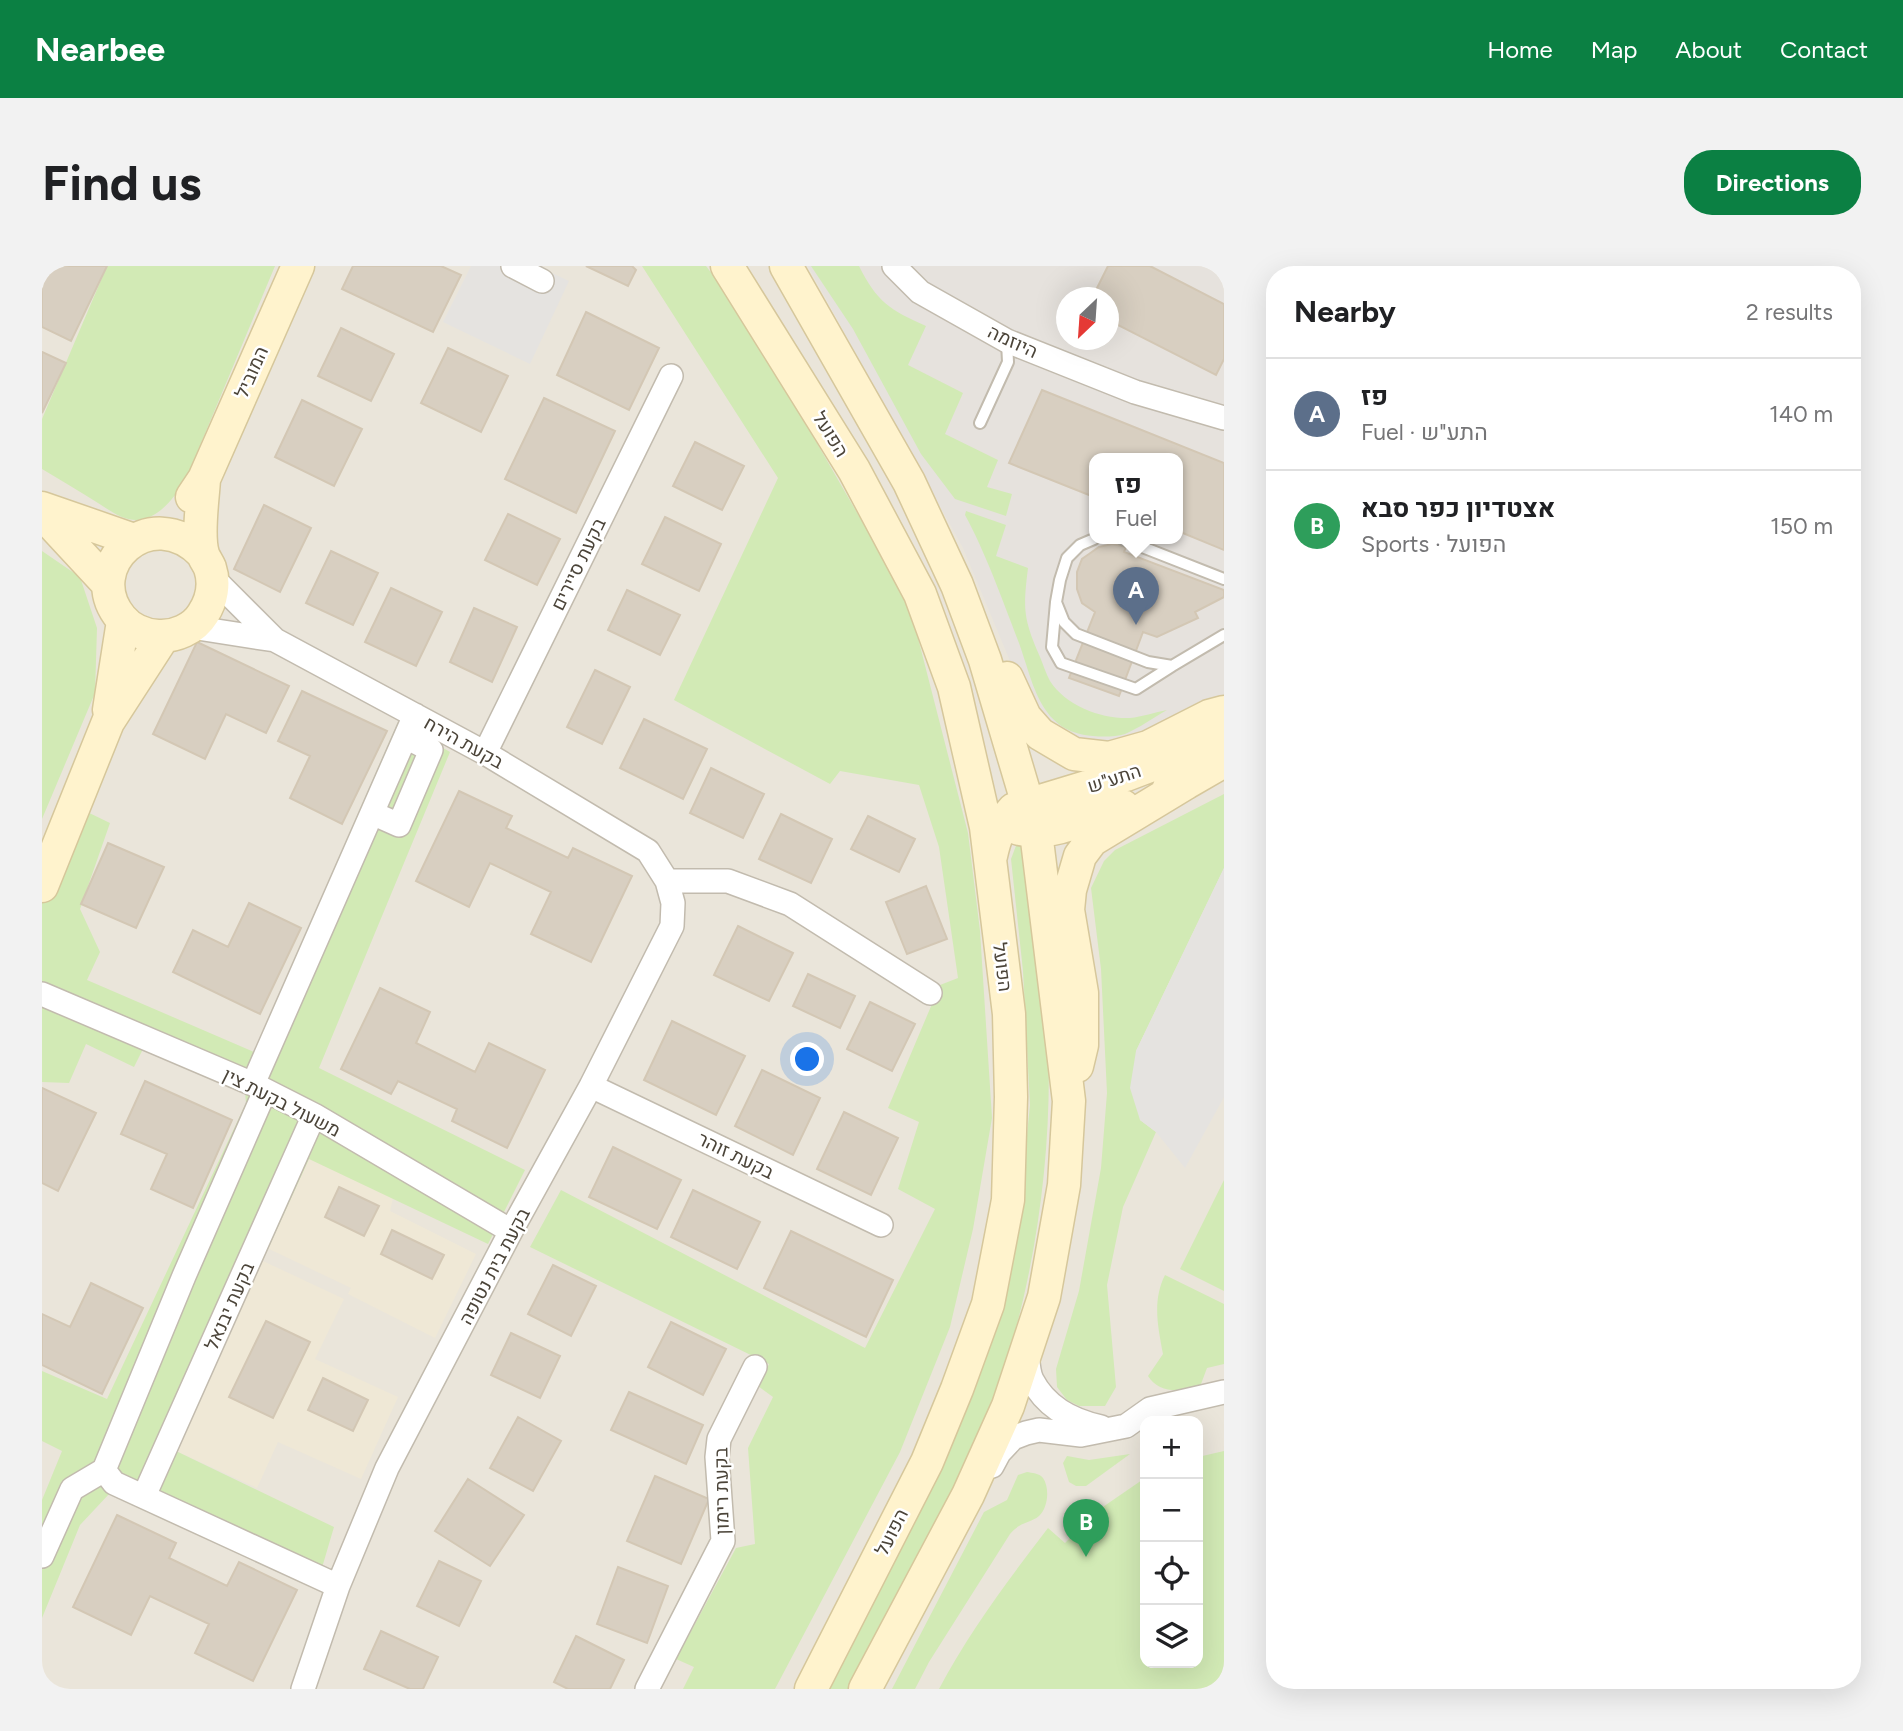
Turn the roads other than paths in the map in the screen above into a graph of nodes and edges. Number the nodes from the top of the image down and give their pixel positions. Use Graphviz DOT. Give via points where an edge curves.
graph roads {
  1 [pos="298,266"];
  2 [pos="513,266"];
  3 [pos="727,266"];
  4 [pos="786,266"];
  5 [pos="894,266"];
  6 [pos="542,281"];
  7 [pos="1007,341"];
  8 [pos="671,376"];
  9 [pos="1224,418"];
  10 [pos="980,424"];
  11 [pos="204,479"];
  12 [pos="42,508"];
  13 [pos="42,513"];
  14 [pos="167,533"];
  15 [pos="134,540"];
  16 [pos="1089,541"];
  17 [pos="1135,544"];
  18 [pos="207,566"];
  19 [pos="1224,579"];
  20 [pos="108,584"];
  21 [pos="957,585"];
  22 [pos="1056,602"];
  23 [pos="123,621"];
  24 [pos="177,632"];
  25 [pos="1224,635"];
  26 [pos="275,640"];
  27 [pos="1172,666"];
  28 [pos="1224,712"];
  29 [pos="415,715"];
  30 [pos="108,722"];
  31 [pos="1224,732"];
  32 [pos="485,753"];
  33 [pos="1224,761"];
  34 [pos="1186,783"];
  35 [pos="1012,815"];
  36 [pos="648,851"];
  37 [pos="667,881"];
  38 [pos="42,886"];
  39 [pos="930,993"];
  40 [pos="42,994"];
  41 [pos="591,1086"];
  42 [pos="259,1088"];
  43 [pos="1069,1101"];
  44 [pos="314,1115"];
  45 [pos="881,1225"];
  46 [pos="511,1231"];
  47 [pos="1027,1352"];
  48 [pos="755,1367"];
  49 [pos="1224,1392"];
  50 [pos="1111,1429"];
  51 [pos="104,1470"];
  52 [pos="968,1494"];
  53 [pos="144,1496"];
  54 [pos="42,1556"];
  55 [pos="338,1586"];
  56 [pos="303,1689"];
  57 [pos="647,1689"];
  58 [pos="811,1689"];
  59 [pos="865,1689"];
  1 -- 11 [label="main road, המוביל"];
  2 -- 6 [label="street"];
  3 -- 35 [label="main road, הפועל" via="854,470 920,594 954,687"];
  4 -- 21 [label="main road, הפועל" via="909,482"];
  5 -- 7 [label="street, היוזמה" via="920,292"];
  7 -- 9 [label="street, היוזמה" via="1135,392"];
  7 -- 10 [label="lane" via="1009,362"];
  8 -- 32 [label="street, בקעת סיירים"];
  11 -- 14 [label="main road, המוביל"];
  11 -- 18 [label="main road, המוביל" via="201,519"];
  12 -- 15 [label="main road"];
  13 -- 20 [label="main road"];
  14 -- 15 [label="main road"];
  14 -- 18 [label="main road" via="193,544"];
  15 -- 20 [label="main road" via="120,551"];
  16 -- 22 [label="lane" via="1067,558"];
  17 -- 19 [label="lane"];
  18 -- 24 [label="main road" via="212,592 209,605 201,617"];
  18 -- 26 [label="street, בקעת הירח"];
  20 -- 23 [label="main road"];
  21 -- 28 [label="main road" via="1025,717 1040,734 1074,754 1109,758 1148,747"];
  21 -- 35 [label="main road, הפועל" via="985,660"];
  22 -- 27 [label="lane" via="1064,622 1076,634 1148,662"];
  22 -- 27 [label="lane" via="1052,647 1061,663 1136,689"];
  23 -- 24 [label="main road" via="149,636"];
  23 -- 30 [label="main road"];
  24 -- 26 [label="street, בקעת הירח"];
  24 -- 30 [label="main road"];
  25 -- 27 [label="lane"];
  26 -- 29 [label="street, בקעת הירח"];
  29 -- 32 [label="street, בקעת הירח"];
  29 -- 42 [label="street"];
  30 -- 38 [label="main road"];
  31 -- 35 [label="main road, התע\"ש" via="1126,775"];
  32 -- 36 [label="street, בקעת הירח"];
  33 -- 34 [label="main road, התע\"ש"];
  34 -- 35 [label="main road, התע\"ש" via="1084,820"];
  34 -- 43 [label="main road" via="1092,840 1080,856 1068,910 1082,993 1082,1045"];
  35 -- 43 [label="main road, הפועל"];
  35 -- 58 [label="main road, הפועל" via="986,827 1009,1014 1011,1097 1008,1200 988,1304 927,1462"];
  36 -- 37 [label="street, בקעת בית נטופה"];
  37 -- 39 [label="street" via="727,881 790,904"];
  37 -- 41 [label="street, בקעת בית נטופה" via="673,903 671,926"];
  40 -- 42 [label="street, משעול בקעת צין"];
  41 -- 45 [label="street, בקעת זוהר"];
  41 -- 46 [label="street, בקעת בית נטופה"];
  42 -- 44 [label="street, משעול בקעת צין"];
  42 -- 51 [label="street"];
  43 -- 47 [label="main road, הפועל" via="1064,1185 1044,1297"];
  44 -- 46 [label="street, משעול בקעת צין"];
  44 -- 53 [label="street, בקעת יבנאל"];
  46 -- 55 [label="street, בקעת בית נטופה" via="387,1468"];
  47 -- 50 [label="street" via="1031,1378 1057,1410"];
  47 -- 52 [label="main road, הפועל"];
  48 -- 57 [label="street, בקעת רימון" via="719,1438 723,1541"];
  49 -- 50 [label="street" via="1150,1409 1126,1426"];
  50 -- 52 [label="street" via="1082,1435 1039,1430 1013,1438"];
  51 -- 53 [label="street" via="114,1483"];
  51 -- 54 [label="street" via="72,1489"];
  52 -- 59 [label="main road, הפועל"];
  53 -- 55 [label="street"];
  55 -- 56 [label="street, בקעת בית נטופה"];
}
